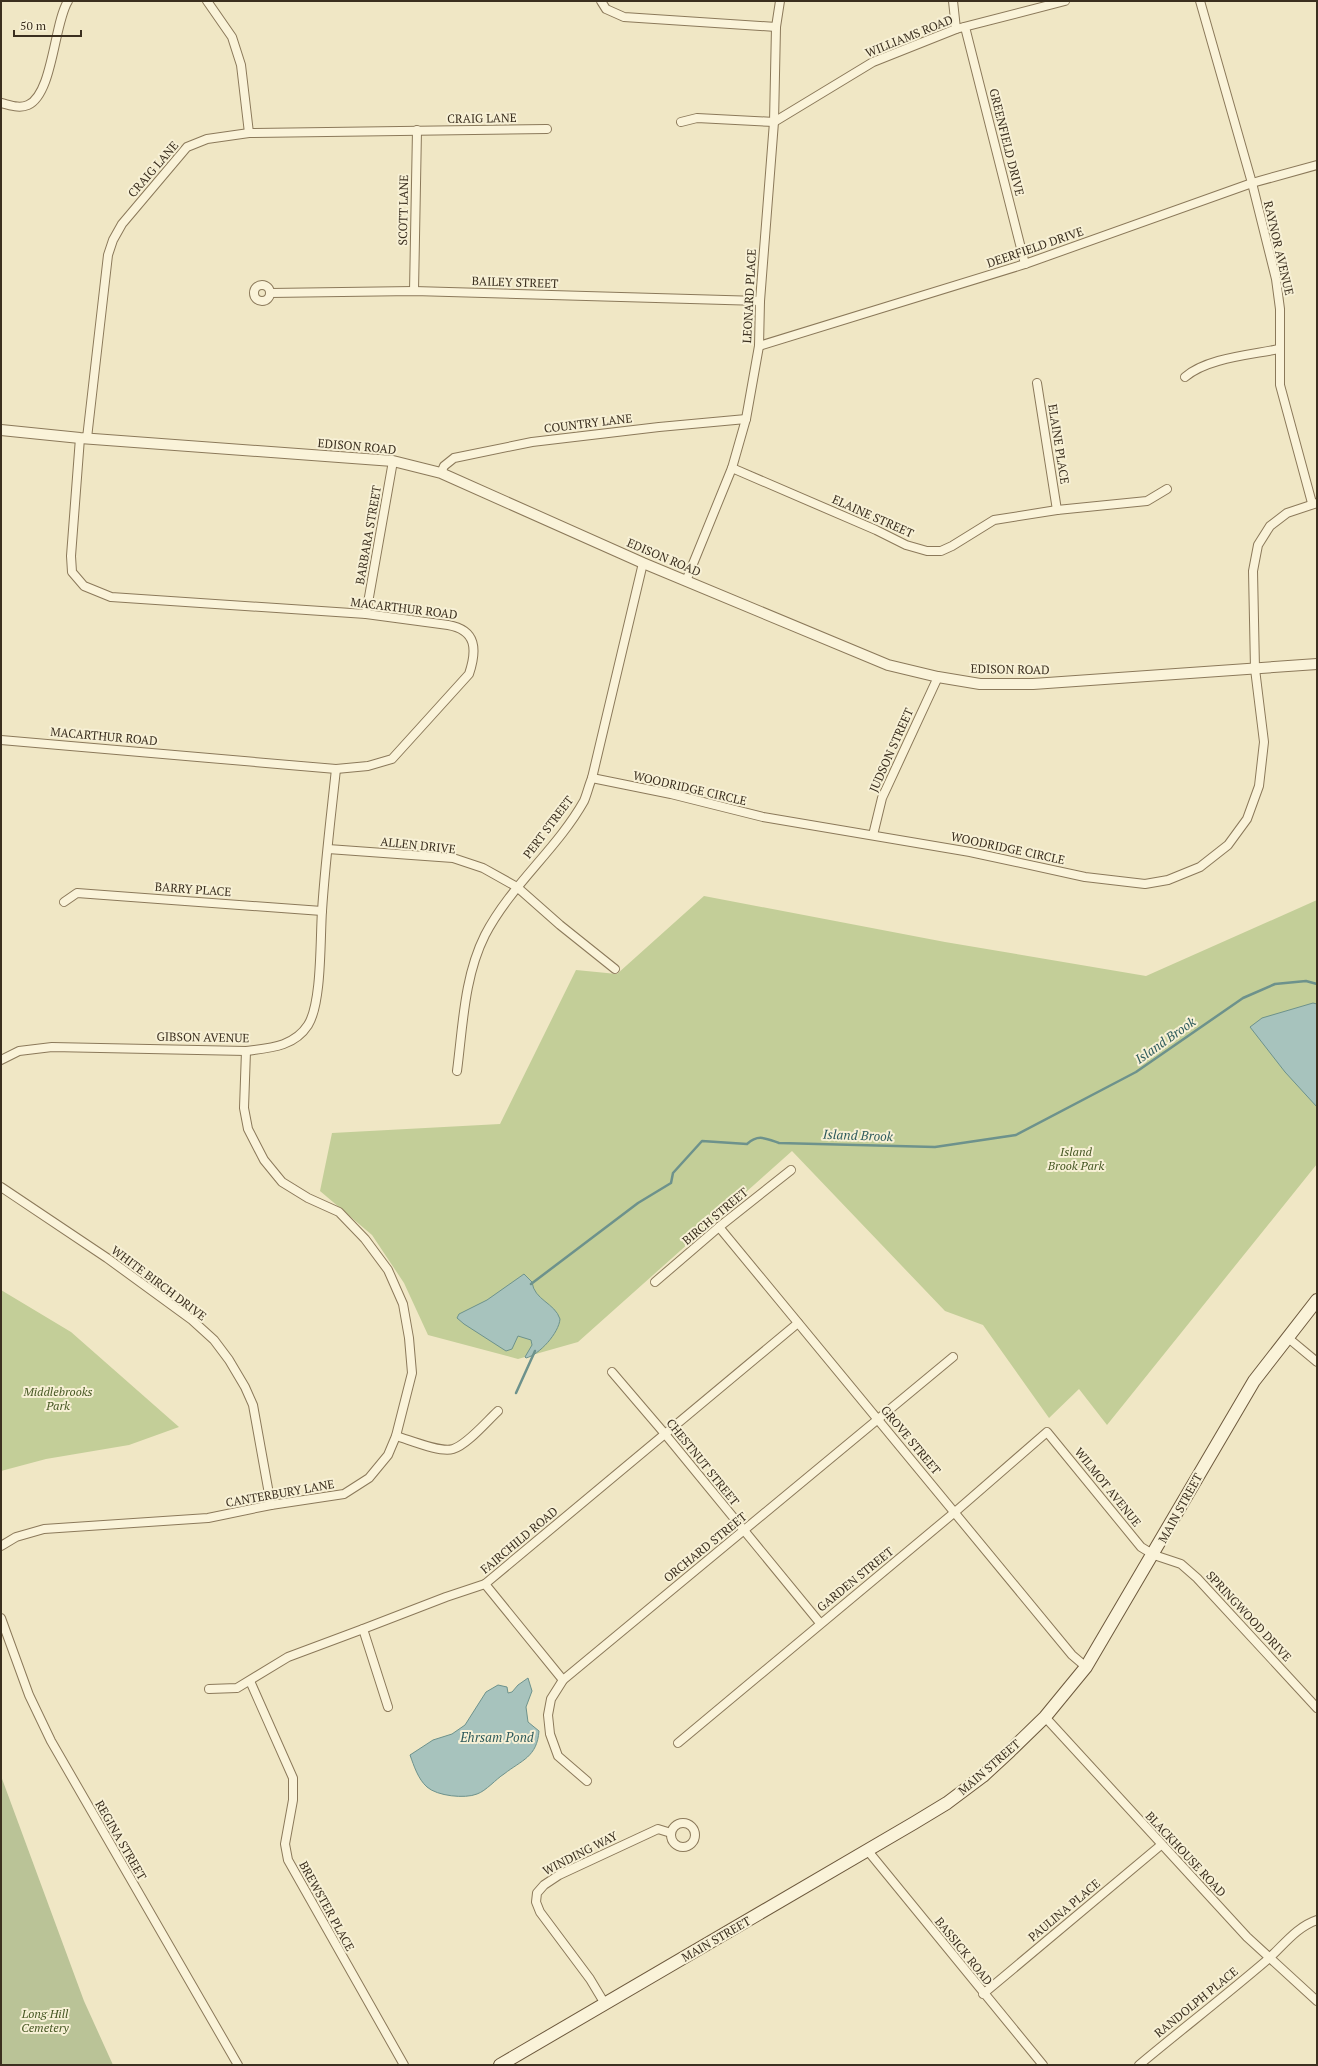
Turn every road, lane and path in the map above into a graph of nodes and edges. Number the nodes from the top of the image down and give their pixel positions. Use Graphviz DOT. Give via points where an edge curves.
graph roads {
  1 [pos="68,1"];
  2 [pos="207,1"];
  3 [pos="601,1"];
  4 [pos="780,1"];
  5 [pos="952,1"];
  6 [pos="1065,1"];
  7 [pos="1200,1"];
  8 [pos="776,27"];
  9 [pos="961,28"];
  10 [pos="1,103"];
  11 [pos="681,122"];
  12 [pos="774,122"];
  13 [pos="548,129"];
  14 [pos="417,130"];
  15 [pos="249,133"];
  16 [pos="1317,165"];
  17 [pos="1252,183"];
  18 [pos="1025,264"];
  19 [pos="414,291"];
  20 [pos="270,293"];
  21 [pos="760,301"];
  22 [pos="759,346"];
  23 [pos="1279,349"];
  24 [pos="1185,377"];
  25 [pos="1037,383"];
  26 [pos="746,419"];
  27 [pos="1,430"];
  28 [pos="84,438"];
  29 [pos="393,461"];
  30 [pos="732,468"];
  31 [pos="441,473"];
  32 [pos="1167,488"];
  33 [pos="1314,503"];
  34 [pos="1056,510"];
  35 [pos="643,563"];
  36 [pos="686,581"];
  37 [pos="366,614"];
  38 [pos="1317,664"];
  39 [pos="1255,669"];
  40 [pos="938,677"];
  41 [pos="1,740"];
  42 [pos="336,769"];
  43 [pos="592,778"];
  44 [pos="873,835"];
  45 [pos="328,849"];
  46 [pos="517,887"];
  47 [pos="64,902"];
  48 [pos="322,911"];
  49 [pos="615,969"];
  50 [pos="246,1051"];
  51 [pos="1,1060"];
  52 [pos="457,1071"];
  53 [pos="791,1170"];
  54 [pos="1,1187"];
  55 [pos="719,1227"];
  56 [pos="656,1282"];
  57 [pos="1317,1300"];
  58 [pos="798,1323"];
  59 [pos="1287,1337"];
  60 [pos="953,1357"];
  61 [pos="1317,1362"];
  62 [pos="612,1372"];
  63 [pos="498,1411"];
  64 [pos="878,1418"];
  65 [pos="1047,1432"];
  66 [pos="665,1434"];
  67 [pos="396,1436"];
  68 [pos="271,1505"];
  69 [pos="955,1512"];
  70 [pos="744,1532"];
  71 [pos="1,1546"];
  72 [pos="1154,1554"];
  73 [pos="485,1584"];
  74 [pos="1,1618"];
  75 [pos="820,1623"];
  76 [pos="363,1630"];
  77 [pos="1086,1667"];
  78 [pos="563,1680"];
  79 [pos="250,1681"];
  80 [pos="209,1689"];
  81 [pos="388,1707"];
  82 [pos="1317,1708"];
  83 [pos="1044,1717"];
  84 [pos="678,1743"];
  85 [pos="587,1780"];
  86 [pos="671,1833"];
  87 [pos="1161,1845"];
  88 [pos="868,1851"];
  89 [pos="1317,1920"];
  90 [pos="1268,1958"];
  91 [pos="983,1994"];
  92 [pos="1317,2001"];
  93 [pos="605,2004"];
  94 [pos="238,2065"];
  95 [pos="404,2065"];
  96 [pos="500,2065"];
  97 [pos="1043,2065"];
  98 [pos="1139,2065"];
  1 -- 10 [label="street" via="38,98 28,105 17,107"];
  2 -- 15 [label="street" via="232,37 241,65"];
  3 -- 8 [label="street" via="606,9 624,17"];
  4 -- 8 [label="street, LEONARD PLACE"];
  5 -- 9 [label="street, GREENFIELD DRIVE"];
  6 -- 9 [label="street, WILLIAMS ROAD"];
  7 -- 17 [label="street, RAYNOR AVENUE"];
  8 -- 12 [label="street, LEONARD PLACE"];
  9 -- 12 [label="street, WILLIAMS ROAD" via="873,62"];
  9 -- 18 [label="street, GREENFIELD DRIVE"];
  11 -- 12 [label="street" via="697,118"];
  12 -- 21 [label="street, LEONARD PLACE"];
  13 -- 14 [label="street, CRAIG LANE"];
  14 -- 15 [label="street, CRAIG LANE"];
  14 -- 19 [label="street, SCOTT LANE"];
  15 -- 28 [label="street, CRAIG LANE" via="207,139 187,147 122,224 113,240 108,255"];
  16 -- 17 [label="street, DEERFIELD DRIVE"];
  17 -- 18 [label="street, DEERFIELD DRIVE"];
  17 -- 23 [label="street, RAYNOR AVENUE" via="1277,287 1280,309"];
  18 -- 22 [label="street, DEERFIELD DRIVE"];
  19 -- 20 [label="street, BAILEY STREET"];
  19 -- 21 [label="street, BAILEY STREET"];
  21 -- 22 [label="street, LEONARD PLACE"];
  22 -- 26 [label="street, LEONARD PLACE"];
  23 -- 24 [label="street" via="1206,364"];
  23 -- 33 [label="street, RAYNOR AVENUE" via="1280,385"];
  25 -- 34 [label="street, ELAINE PLACE"];
  26 -- 30 [label="street, LEONARD PLACE"];
  26 -- 31 [label="street, COUNTRY LANE" via="532,442 454,458 444,466"];
  27 -- 28 [label="street, EDISON ROAD"];
  28 -- 29 [label="street, EDISON ROAD"];
  28 -- 37 [label="street, MACARTHUR ROAD" via="71,556 72,572 84,586 111,597"];
  29 -- 31 [label="street, EDISON ROAD"];
  29 -- 37 [label="street, BARBARA STREET"];
  30 -- 34 [label="street, ELAINE STREET" via="906,545 927,551 941,551 952,546 994,520"];
  30 -- 36 [label="street, LEONARD PLACE"];
  31 -- 35 [label="street, EDISON ROAD"];
  32 -- 34 [label="street, ELAINE STREET" via="1147,501"];
  33 -- 39 [label="street, WOODRIDGE CIRCLE" via="1287,513 1270,526 1258,545 1252,572"];
  35 -- 36 [label="street, EDISON ROAD"];
  35 -- 43 [label="street, PERT STREET"];
  36 -- 40 [label="street, EDISON ROAD" via="888,665"];
  37 -- 42 [label="street, MACARTHUR ROAD" via="460,627 472,641 474,658 469,674 392,759 368,766"];
  38 -- 39 [label="street, EDISON ROAD"];
  39 -- 40 [label="street, EDISON ROAD" via="1033,684 980,684"];
  39 -- 44 [label="street, WOODRIDGE CIRCLE" via="1264,742 1259,786 1247,819 1228,846 1200,867 1168,880 1145,884 1085,876"];
  40 -- 44 [label="street, JUDSON STREET" via="882,798"];
  41 -- 42 [label="street, MACARTHUR ROAD"];
  42 -- 45 [label="street, GIBSON AVENUE"];
  43 -- 44 [label="street, WOODRIDGE CIRCLE" via="763,817"];
  43 -- 46 [label="street, PERT STREET" via="584,800 568,825"];
  45 -- 46 [label="street, ALLEN DRIVE" via="453,858 483,868"];
  45 -- 48 [label="street, GIBSON AVENUE"];
  46 -- 49 [label="street, ALLEN DRIVE"];
  46 -- 52 [label="street, PERT STREET" via="486,935 474,963 468,986"];
  47 -- 48 [label="street, BARRY PLACE" via="77,893"];
  48 -- 50 [label="street, GIBSON AVENUE" via="319,976 308,1025 295,1039 276,1047"];
  50 -- 51 [label="street, GIBSON AVENUE" via="52,1047 19,1052"];
  50 -- 67 [label="street, CANTERBURY LANE" via="244,1108 248,1129 264,1160 282,1182 308,1198 339,1212 360,1233 388,1270 403,1304 412,1373"];
  53 -- 55 [label="street, BIRCH STREET"];
  54 -- 68 [label="street, WHITE BIRCH DRIVE" via="107,1258 192,1320 214,1340 229,1360 253,1405"];
  55 -- 56 [label="street, BIRCH STREET"];
  55 -- 58 [label="street, GROVE STREET"];
  57 -- 59 [label="main road, MAIN STREET"];
  58 -- 64 [label="street, GROVE STREET"];
  58 -- 66 [label="street, FAIRCHILD ROAD"];
  59 -- 61 [label="street"];
  59 -- 72 [label="main road, MAIN STREET" via="1251,1386"];
  60 -- 64 [label="street, ORCHARD STREET"];
  62 -- 66 [label="street, CHESTNUT STREET"];
  63 -- 67 [label="street" via="466,1441 453,1449 439,1449"];
  64 -- 69 [label="street, GROVE STREET"];
  64 -- 70 [label="street, ORCHARD STREET"];
  65 -- 69 [label="street, GARDEN STREET"];
  65 -- 72 [label="street, WILMOT AVENUE" via="1141,1546"];
  66 -- 70 [label="street, CHESTNUT STREET"];
  66 -- 73 [label="street, FAIRCHILD ROAD"];
  67 -- 68 [label="street, CANTERBURY LANE" via="388,1455 369,1478 344,1494"];
  68 -- 71 [label="street, CANTERBURY LANE" via="208,1518 44,1529 16,1537"];
  69 -- 75 [label="street, GARDEN STREET"];
  69 -- 77 [label="street, GROVE STREET" via="1072,1656"];
  70 -- 75 [label="street, CHESTNUT STREET"];
  70 -- 78 [label="street, ORCHARD STREET"];
  72 -- 77 [label="main road, MAIN STREET"];
  72 -- 82 [label="street, SPRINGWOOD DRIVE" via="1181,1564 1197,1578"];
  73 -- 76 [label="street, FAIRCHILD ROAD"];
  73 -- 78 [label="street"];
  74 -- 94 [label="street, REGINA STREET" via="29,1695 51,1741"];
  75 -- 84 [label="street, GARDEN STREET"];
  76 -- 79 [label="street, FAIRCHILD ROAD" via="288,1657"];
  76 -- 81 [label="street"];
  77 -- 83 [label="main road, MAIN STREET"];
  78 -- 85 [label="street, ORCHARD STREET" via="551,1699 548,1715 550,1734 558,1756"];
  79 -- 80 [label="street, FAIRCHILD ROAD" via="237,1688"];
  79 -- 95 [label="street, BREWSTER PLACE" via="293,1778 293,1800 285,1844 288,1860"];
  83 -- 87 [label="street, BLACKHOUSE ROAD"];
  83 -- 88 [label="main road, MAIN STREET" via="983,1776 947,1803"];
  86 -- 93 [label="street, WINDING WAY" via="658,1829 615,1848 559,1875 537,1893 536,1902 540,1912 577,1960"];
  87 -- 90 [label="street, BLACKHOUSE ROAD"];
  87 -- 91 [label="street, PAULINA PLACE"];
  88 -- 91 [label="street, BASSICK ROAD"];
  88 -- 93 [label="main road, MAIN STREET"];
  89 -- 90 [label="street, RANDOLPH PLACE" via="1294,1934"];
  90 -- 92 [label="street, BLACKHOUSE ROAD"];
  90 -- 98 [label="street, RANDOLPH PLACE"];
  91 -- 97 [label="street, BASSICK ROAD"];
  93 -- 96 [label="main road, MAIN STREET"];
}
